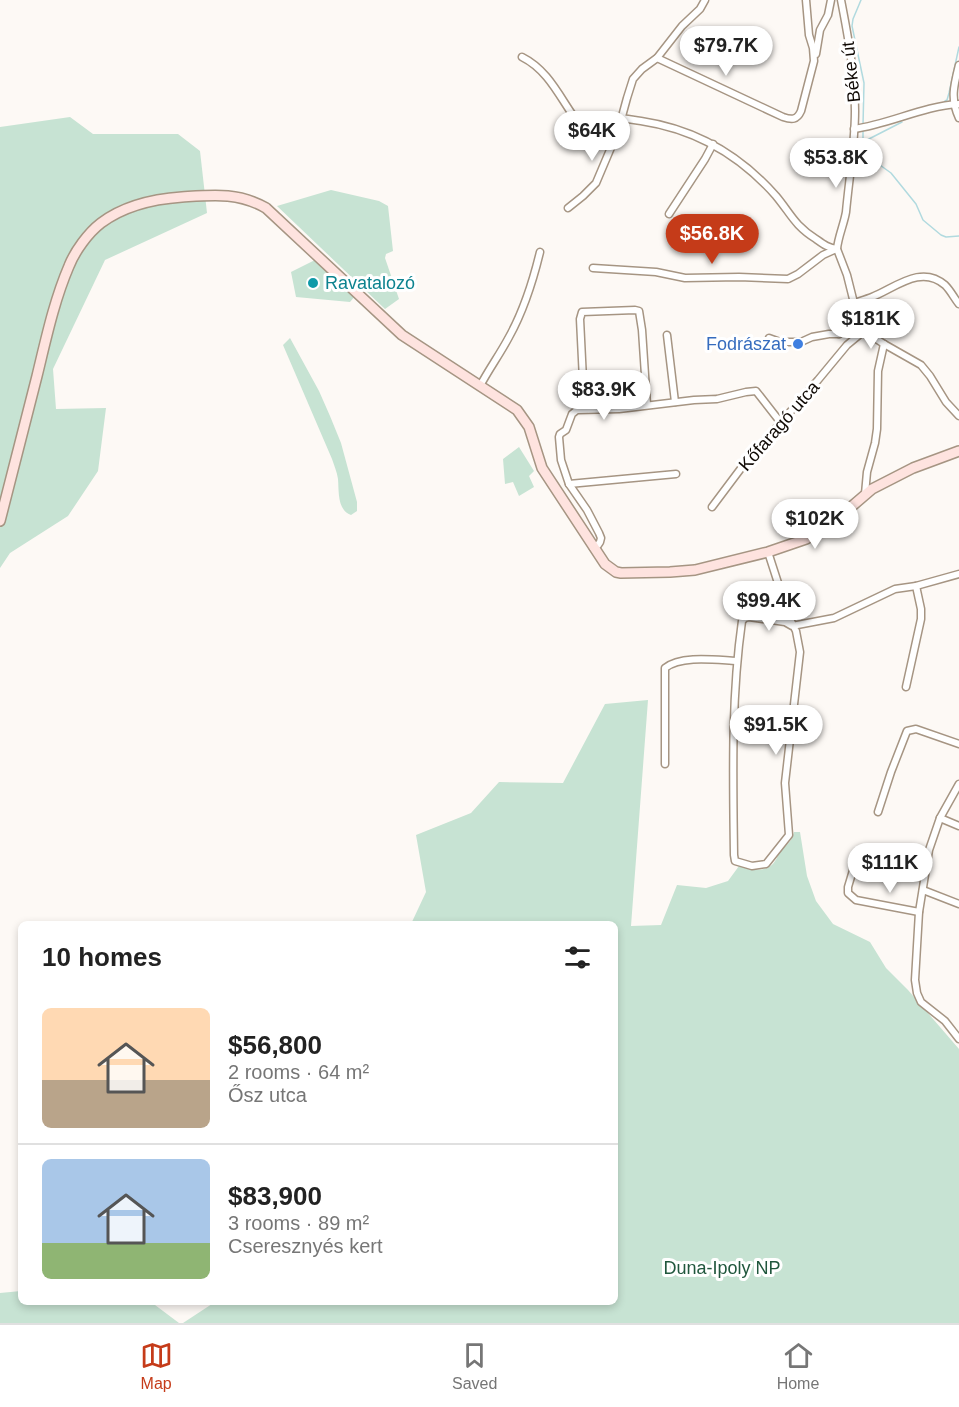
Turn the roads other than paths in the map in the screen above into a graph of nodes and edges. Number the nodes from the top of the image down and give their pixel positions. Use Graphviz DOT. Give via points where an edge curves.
graph roads {
  1 [pos="705,0"];
  2 [pos="806,0"];
  3 [pos="831,0"];
  4 [pos="841,0"];
  5 [pos="522,57"];
  6 [pos="657,58"];
  7 [pos="814,61"];
  8 [pos="959,65"];
  9 [pos="956,104"];
  10 [pos="622,118"];
  11 [pos="959,118"];
  12 [pos="857,129"];
  13 [pos="713,144"];
  14 [pos="568,208"];
  15 [pos="669,214"];
  16 [pos="837,249"];
  17 [pos="540,252"];
  18 [pos="593,268"];
  19 [pos="854,303"];
  20 [pos="959,304"];
  21 [pos="857,320"];
  22 [pos="864,331"];
  23 [pos="839,334"];
  24 [pos="667,335"];
  25 [pos="769,338"];
  26 [pos="884,344"];
  27 [pos="847,345"];
  28 [pos="480,386"];
  29 [pos="675,402"];
  30 [pos="647,405"];
  31 [pos="589,409"];
  32 [pos="959,416"];
  33 [pos="781,423"];
  34 [pos="959,451"];
  35 [pos="676,474"];
  36 [pos="569,484"];
  37 [pos="865,494"];
  38 [pos="712,507"];
  39 [pos="0,521"];
  40 [pos="593,548"];
  41 [pos="768,552"];
  42 [pos="959,574"];
  43 [pos="916,586"];
  44 [pos="792,626"];
  45 [pos="736,661"];
  46 [pos="906,687"];
  47 [pos="959,744"];
  48 [pos="665,764"];
  49 [pos="959,783"];
  50 [pos="878,812"];
  51 [pos="940,818"];
  52 [pos="959,826"];
  53 [pos="857,857"];
  54 [pos="923,890"];
  55 [pos="959,904"];
  56 [pos="919,912"];
  57 [pos="959,1039"];
  1 -- 6 [label="street"];
  2 -- 7 [label="street"];
  3 -- 7 [label="street"];
  4 -- 12 [label="street, Béke út" via="854,79"];
  5 -- 10 [label="street" via="543,72 583,129"];
  6 -- 7 [label="street" via="794,119 801,111"];
  6 -- 10 [label="street" via="633,79"];
  8 -- 9 [label="street" via="953,93"];
  9 -- 11 [label="street"];
  9 -- 12 [label="street"];
  10 -- 13 [label="street" via="667,126"];
  10 -- 14 [label="street" via="596,183"];
  12 -- 16 [label="street, Béke út"];
  13 -- 15 [label="street"];
  13 -- 16 [label="street" via="764,183 807,234"];
  16 -- 18 [label="street" via="788,279 685,278"];
  16 -- 19 [label="street"];
  17 -- 28 [label="street" via="524,305"];
  19 -- 20 [label="street" via="925,276 945,285"];
  19 -- 21 [label="street"];
  21 -- 22 [label="street"];
  21 -- 23 [label="street"];
  22 -- 26 [label="street"];
  22 -- 27 [label="street, Kőfaragó utca"];
  23 -- 25 [label="street" via="801,342"];
  23 -- 27 [label="street"];
  24 -- 29 [label="street"];
  26 -- 32 [label="street" via="927,371"];
  26 -- 37 [label="street" via="878,371 877,429"];
  27 -- 33 [label="street, Kőfaragó utca"];
  28 -- 39 [label="main road" via="402,335 266,208 233,196 141,203 100,224 70,264"];
  28 -- 40 [label="main road" via="523,418 542,468"];
  29 -- 30 [label="street"];
  29 -- 33 [label="street" via="756,391"];
  30 -- 31 [label="street"];
  30 -- 31 [label="street" via="639,311 582,312 584,400"];
  31 -- 36 [label="street" via="574,412 559,436"];
  33 -- 38 [label="street, Kőfaragó utca"];
  34 -- 37 [label="main road" via="913,468"];
  35 -- 36 [label="street"];
  36 -- 40 [label="street" via="601,538"];
  37 -- 41 [label="main road" via="823,530"];
  40 -- 41 [label="main road" via="605,564 621,573 696,570"];
  41 -- 44 [label="street"];
  42 -- 43 [label="street"];
  43 -- 44 [label="street" via="895,589 834,618"];
  43 -- 46 [label="street" via="921,619"];
  44 -- 45 [label="street" via="745,618"];
  44 -- 45 [label="street" via="800,652 785,783 789,835 766,864 752,866 735,861 734,855"];
  45 -- 48 [label="street" via="690,660 665,668"];
  47 -- 50 [label="street" via="916,729 907,731"];
  49 -- 51 [label="street"];
  51 -- 52 [label="street"];
  51 -- 54 [label="street" via="929,850"];
  53 -- 56 [label="street" via="848,887 851,896"];
  54 -- 55 [label="street"];
  54 -- 56 [label="street"];
  56 -- 57 [label="street" via="916,993"];
}
